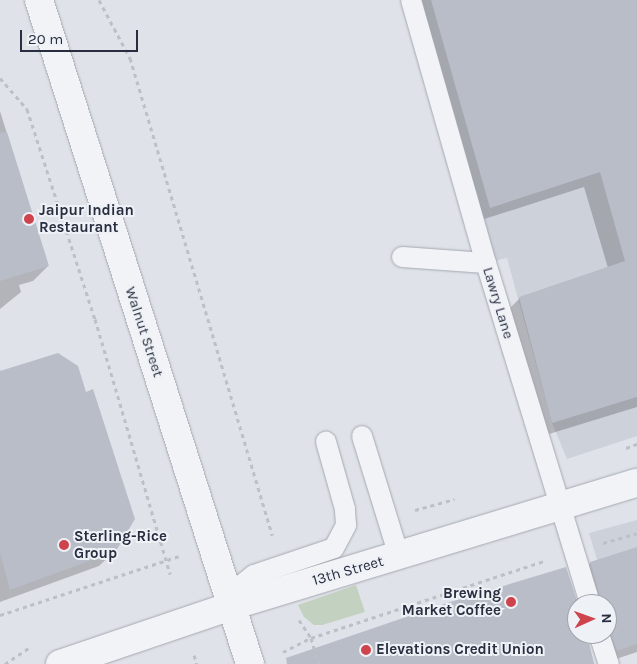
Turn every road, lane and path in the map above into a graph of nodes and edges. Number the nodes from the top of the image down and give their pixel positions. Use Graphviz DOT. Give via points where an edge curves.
graph roads {
  1 [pos="39,0"];
  2 [pos="99,0"];
  3 [pos="411,0"];
  4 [pos="0,78"];
  5 [pos="402,257"];
  6 [pos="486,263"];
  7 [pos="362,436"];
  8 [pos="326,442"];
  9 [pos="637,483"];
  10 [pos="560,507"];
  11 [pos="637,533"];
  12 [pos="272,535"];
  13 [pos="601,543"];
  14 [pos="183,554"];
  15 [pos="399,556"];
  16 [pos="166,560"];
  17 [pos="547,560"];
  18 [pos="170,574"];
  19 [pos="587,594"];
  20 [pos="231,606"];
  21 [pos="295,613"];
  22 [pos="0,615"];
  23 [pos="311,638"];
  24 [pos="602,644"];
  25 [pos="262,660"];
  26 [pos="60,664"];
  27 [pos="319,664"];
  28 [pos="608,664"];
  1 -- 20 [label="street, Walnut Street"];
  2 -- 12 [label="path" via="130,58"];
  3 -- 6 [label="lane, Lawry Lane"];
  4 -- 16 [label="path" via="27,109 95,319"];
  5 -- 6 [label="lane"];
  6 -- 10 [label="lane, Lawry Lane"];
  7 -- 15 [label="lane"];
  8 -- 20 [label="lane" via="345,509 343,534 334,548 322,555 245,581"];
  9 -- 10 [label="street, 13th Street"];
  10 -- 15 [label="street, 13th Street"];
  10 -- 19 [label="lane, Lawry Lane"];
  11 -- 13 [label="path"];
  14 -- 16 [label="path"];
  15 -- 20 [label="street, 13th Street"];
  16 -- 18 [label="path"];
  16 -- 22 [label="path"];
  17 -- 23 [label="path"];
  20 -- 25 [label="street, Walnut Street"];
  20 -- 26 [label="street, 13th Street"];
  21 -- 23 [label="path"];
  23 -- 25 [label="path"];
  23 -- 27 [label="path"];
  24 -- 28 [label="lane"];
}
